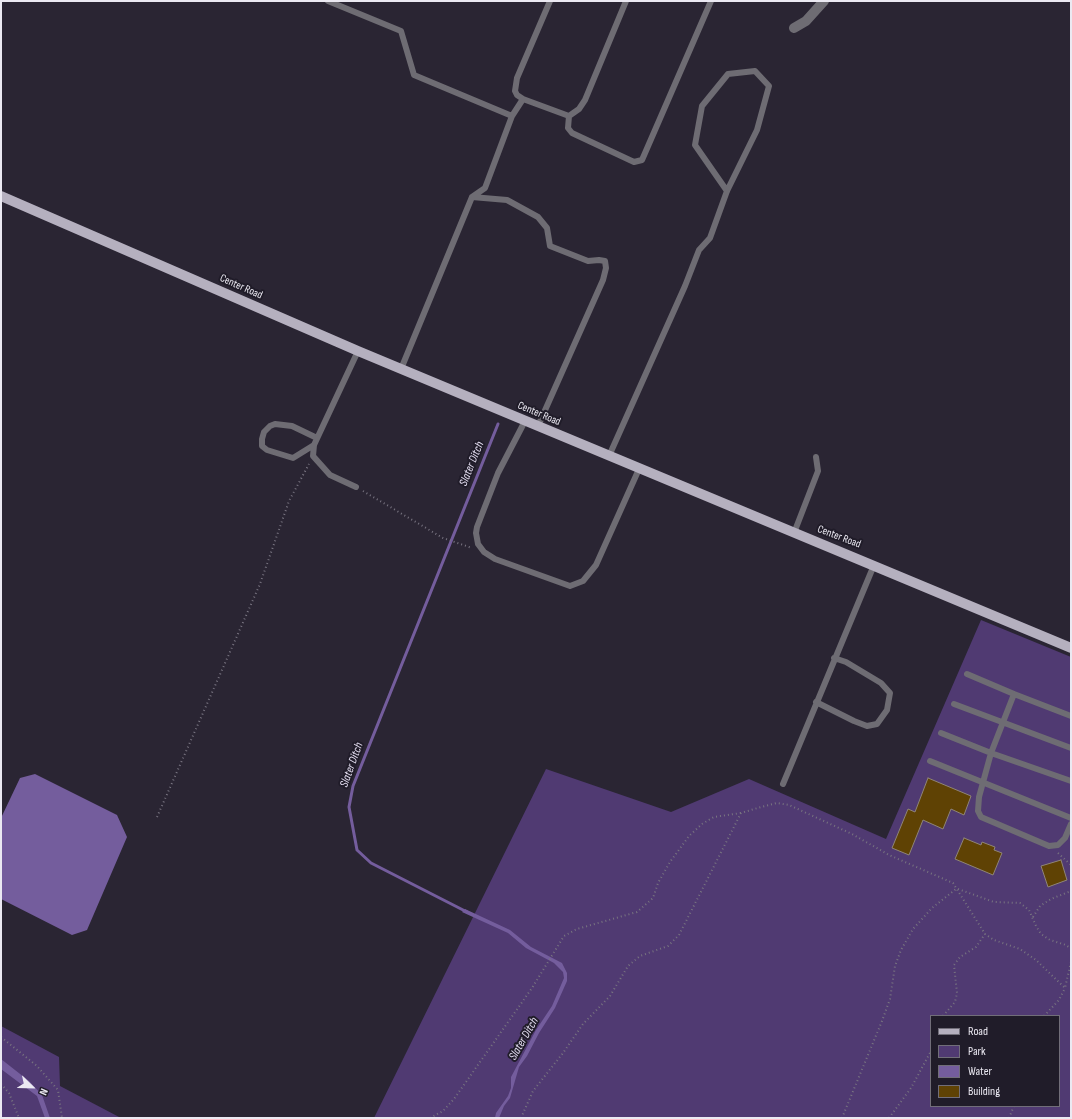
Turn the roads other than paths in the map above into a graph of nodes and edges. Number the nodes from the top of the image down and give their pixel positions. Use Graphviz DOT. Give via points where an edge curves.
graph roads {
  1 [pos="328,1"];
  2 [pos="550,1"];
  3 [pos="626,1"];
  4 [pos="711,1"];
  5 [pos="824,1"];
  6 [pos="794,28"];
  7 [pos="523,100"];
  8 [pos="512,116"];
  9 [pos="569,116"];
  10 [pos="727,191"];
  11 [pos="1,196"];
  12 [pos="472,197"];
  13 [pos="358,351"];
  14 [pos="401,369"];
  15 [pos="525,421"];
  16 [pos="538,426"];
  17 [pos="317,438"];
  18 [pos="314,445"];
  19 [pos="609,456"];
  20 [pos="816,457"];
  21 [pos="639,468"];
  22 [pos="356,487"];
  23 [pos="794,533"];
  24 [pos="874,565"];
  25 [pos="1071,648"];
  26 [pos="834,658"];
  27 [pos="967,674"];
  28 [pos="1014,694"];
  29 [pos="816,702"];
  30 [pos="954,704"];
  31 [pos="1071,716"];
  32 [pos="1002,723"];
  33 [pos="941,733"];
  34 [pos="1071,748"];
  35 [pos="991,753"];
  36 [pos="930,761"];
  37 [pos="1071,781"];
  38 [pos="783,784"];
  39 [pos="982,784"];
  40 [pos="1071,818"];
  41 [pos="1071,824"];
  1 -- 8 [label="lane" via="401,31 414,76"];
  2 -- 7 [label="lane" via="517,78 515,91"];
  3 -- 9 [label="lane" via="584,100 579,109"];
  4 -- 9 [label="lane" via="642,160 634,162 572,133 568,128"];
  5 -- 6 [label="street" via="806,21"];
  7 -- 8 [label="lane"];
  7 -- 9 [label="lane"];
  8 -- 12 [label="lane" via="485,188"];
  10 -- 10 [label="lane" via="757,130 769,86 755,71 728,74 702,106 695,145"];
  10 -- 19 [label="lane" via="710,238 699,250"];
  11 -- 13 [label="main road, Center Road"];
  12 -- 14 [label="lane"];
  12 -- 16 [label="lane" via="507,200 538,217 547,228 550,246 588,262 605,261 603,280"];
  13 -- 14 [label="main road, Center Road"];
  13 -- 17 [label="lane"];
  14 -- 15 [label="main road, Center Road"];
  15 -- 16 [label="main road, Center Road"];
  15 -- 21 [label="lane" via="498,473 477,527 478,544 484,552 495,559 570,586 583,581 596,565"];
  16 -- 19 [label="main road, Center Road"];
  17 -- 18 [label="lane"];
  17 -- 18 [label="lane" via="292,426 276,424 264,432 262,439 262,446 266,450 293,458"];
  18 -- 22 [label="lane" via="313,456 330,475"];
  19 -- 21 [label="main road, Center Road"];
  20 -- 23 [label="lane" via="818,471"];
  21 -- 23 [label="main road, Center Road"];
  23 -- 24 [label="main road, Center Road"];
  24 -- 25 [label="main road, Center Road"];
  24 -- 26 [label="lane"];
  26 -- 29 [label="lane"];
  26 -- 29 [label="lane" via="846,662 881,683 890,693 887,710 877,724 867,726"];
  27 -- 28 [label="lane"];
  28 -- 31 [label="lane"];
  28 -- 32 [label="lane"];
  29 -- 38 [label="lane"];
  30 -- 32 [label="lane"];
  32 -- 34 [label="lane"];
  32 -- 35 [label="lane"];
  33 -- 35 [label="lane"];
  35 -- 37 [label="lane"];
  35 -- 39 [label="lane"];
  36 -- 39 [label="lane"];
  39 -- 40 [label="lane"];
  39 -- 41 [label="lane" via="978,811 981,816 1049,846 1058,845 1065,838"];
}
